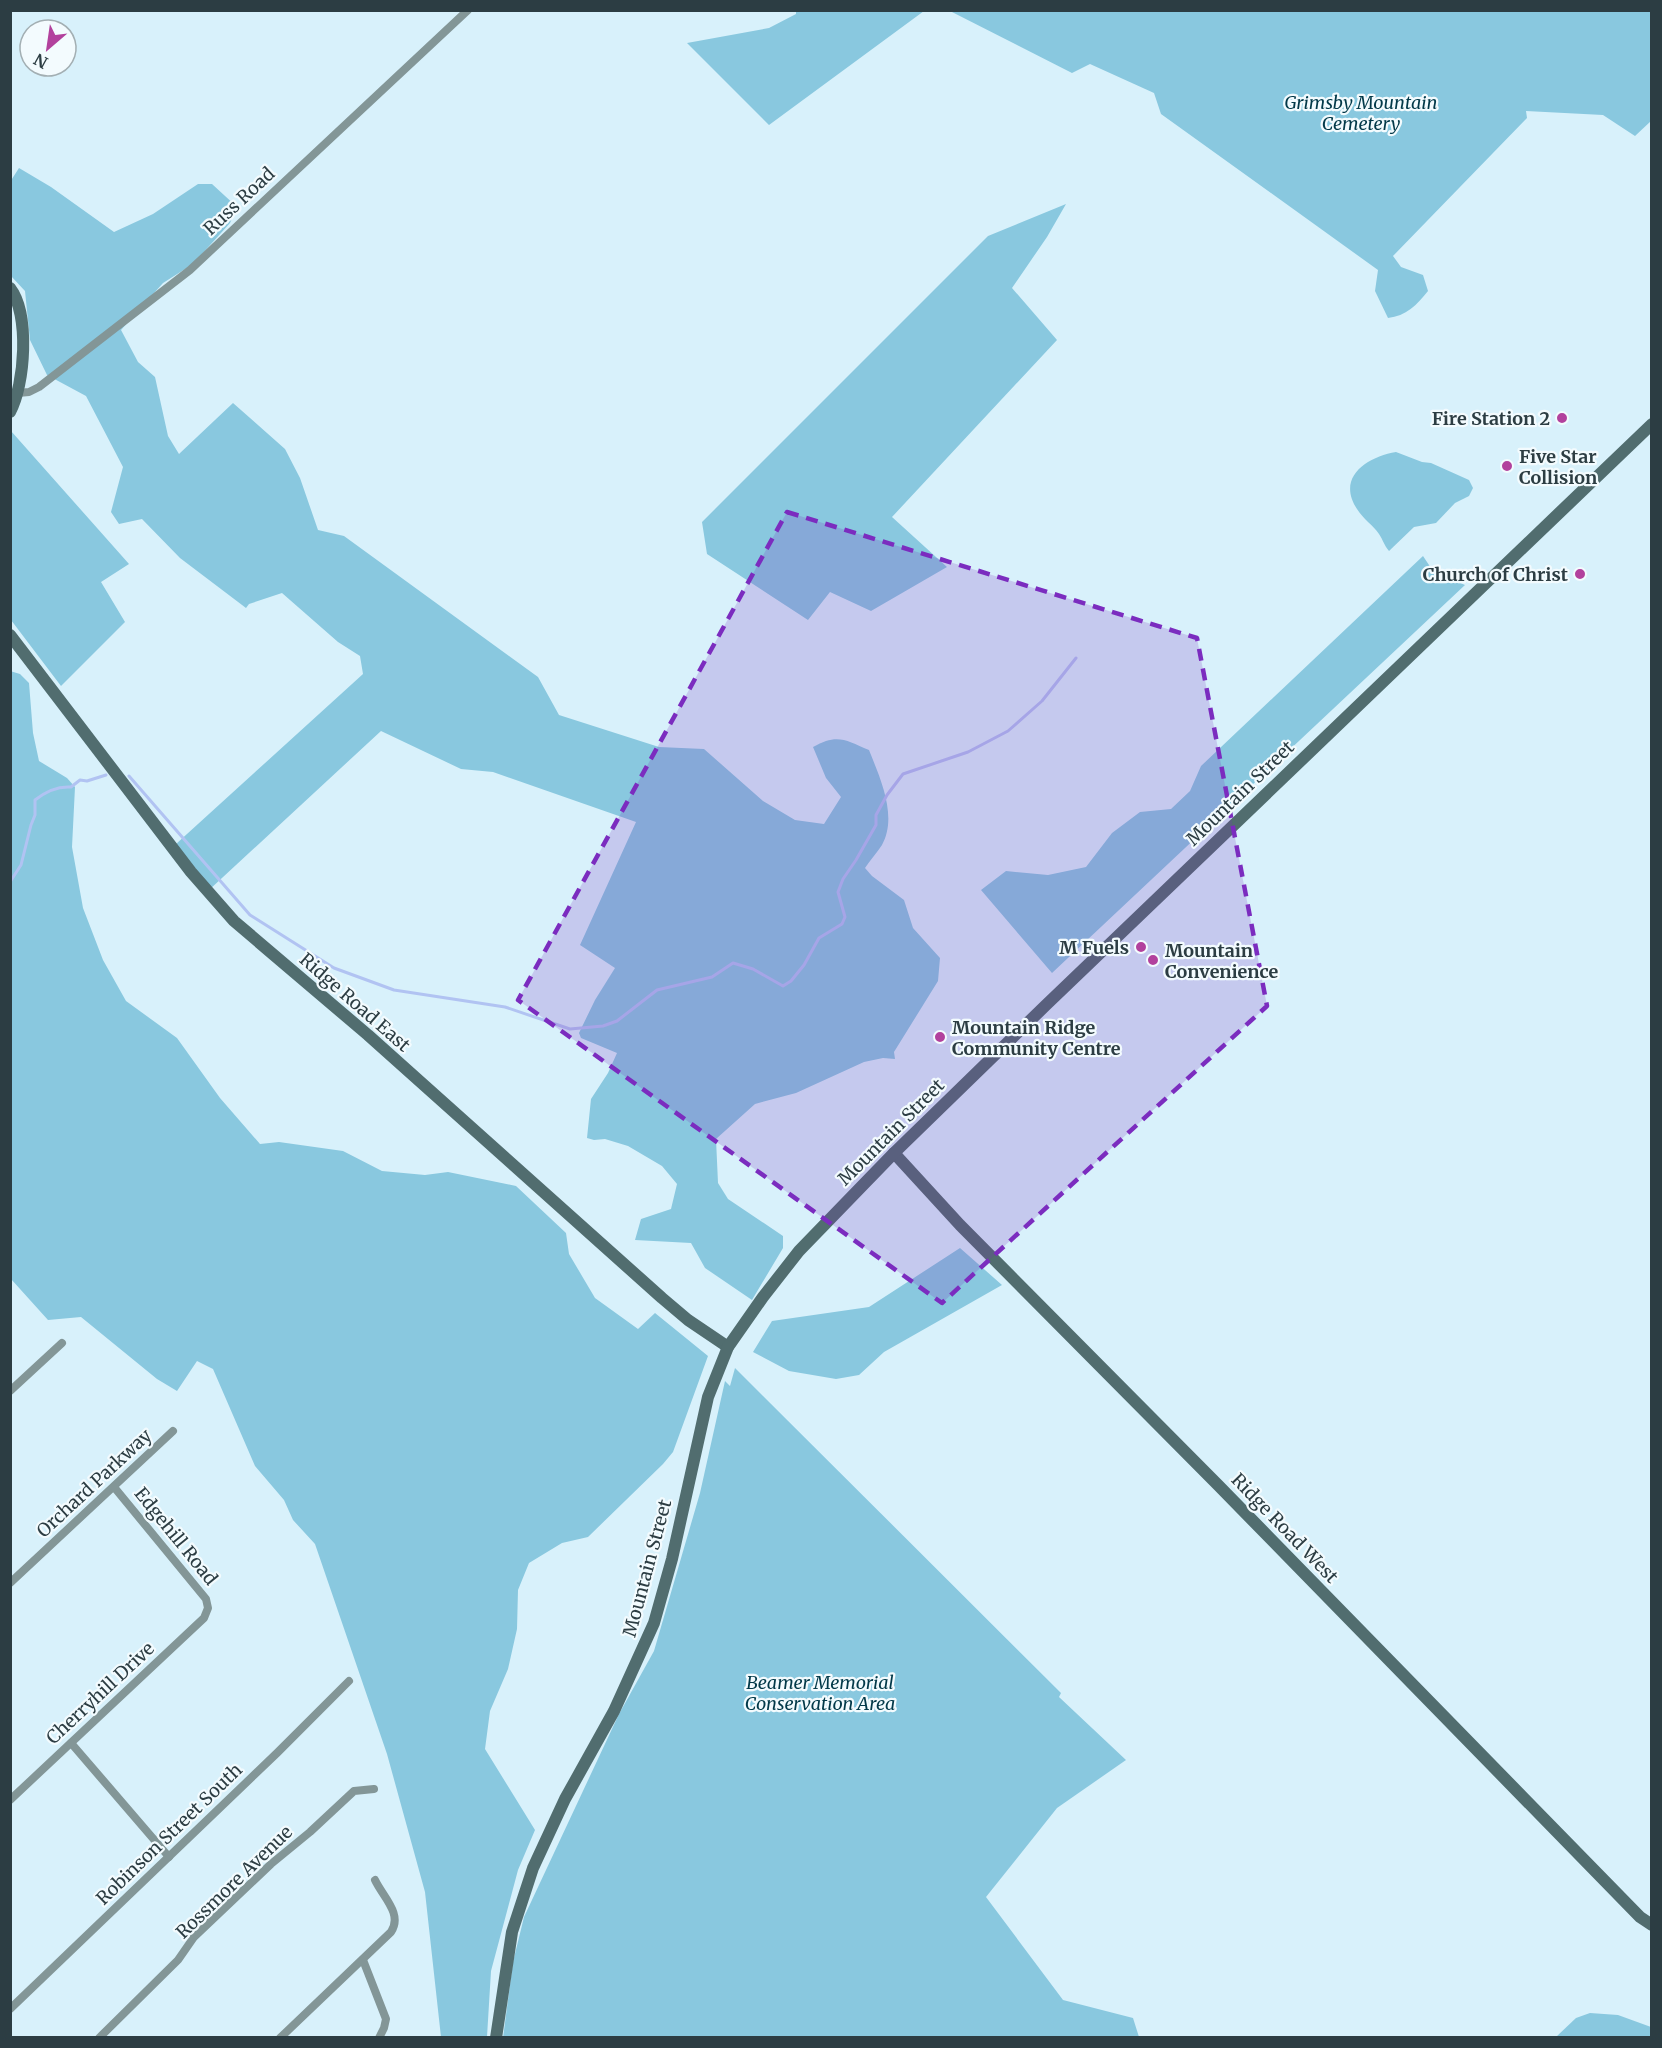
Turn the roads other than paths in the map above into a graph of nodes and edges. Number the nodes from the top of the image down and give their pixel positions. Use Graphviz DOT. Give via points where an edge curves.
graph roads {
  1 [pos="468,10"];
  2 [pos="10,288"];
  3 [pos="18,393"];
  4 [pos="10,412"];
  5 [pos="1652,424"];
  6 [pos="10,635"];
  7 [pos="894,1153"];
  8 [pos="62,1343"];
  9 [pos="728,1347"];
  10 [pos="10,1391"];
  11 [pos="173,1431"];
  12 [pos="114,1487"];
  13 [pos="10,1583"];
  14 [pos="208,1608"];
  15 [pos="349,1681"];
  16 [pos="71,1743"];
  17 [pos="374,1789"];
  18 [pos="10,1800"];
  19 [pos="169,1857"];
  20 [pos="375,1880"];
  21 [pos="1652,1925"];
  22 [pos="363,1960"];
  23 [pos="10,2009"];
  24 [pos="99,2037"];
  25 [pos="280,2037"];
  26 [pos="379,2037"];
  27 [pos="496,2037"];
  1 -- 3 [label="street, Russ Road" via="190,270 39,387"];
  2 -- 3 [label="main road" via="20,310 22,330"];
  3 -- 4 [label="main road"];
  5 -- 7 [label="main road, Mountain Street"];
  6 -- 9 [label="main road, Ridge Road East" via="191,872 234,921 368,1035 662,1298"];
  7 -- 9 [label="main road, Mountain Street" via="799,1251"];
  7 -- 21 [label="main road, Ridge Road West" via="960,1225"];
  8 -- 10 [label="street"];
  9 -- 27 [label="main road, Mountain Street" via="708,1396 654,1623 614,1711 533,1868 512,1932"];
  11 -- 12 [label="street, Orchard Parkway"];
  12 -- 13 [label="street, Orchard Parkway"];
  12 -- 14 [label="street, Edgehill Road" via="206,1599"];
  14 -- 16 [label="street, Cherryhill Drive" via="204,1618"];
  15 -- 19 [label="street, Robinson Street South"];
  16 -- 18 [label="street, Cherryhill Drive"];
  16 -- 19 [label="street"];
  17 -- 24 [label="street, Rossmore Avenue" via="354,1791 271,1864 194,1937 178,1960"];
  19 -- 23 [label="street, Robinson Street South"];
  20 -- 22 [label="street" via="396,1915 396,1925"];
  22 -- 25 [label="street"];
  22 -- 26 [label="street" via="387,2019"];
}
